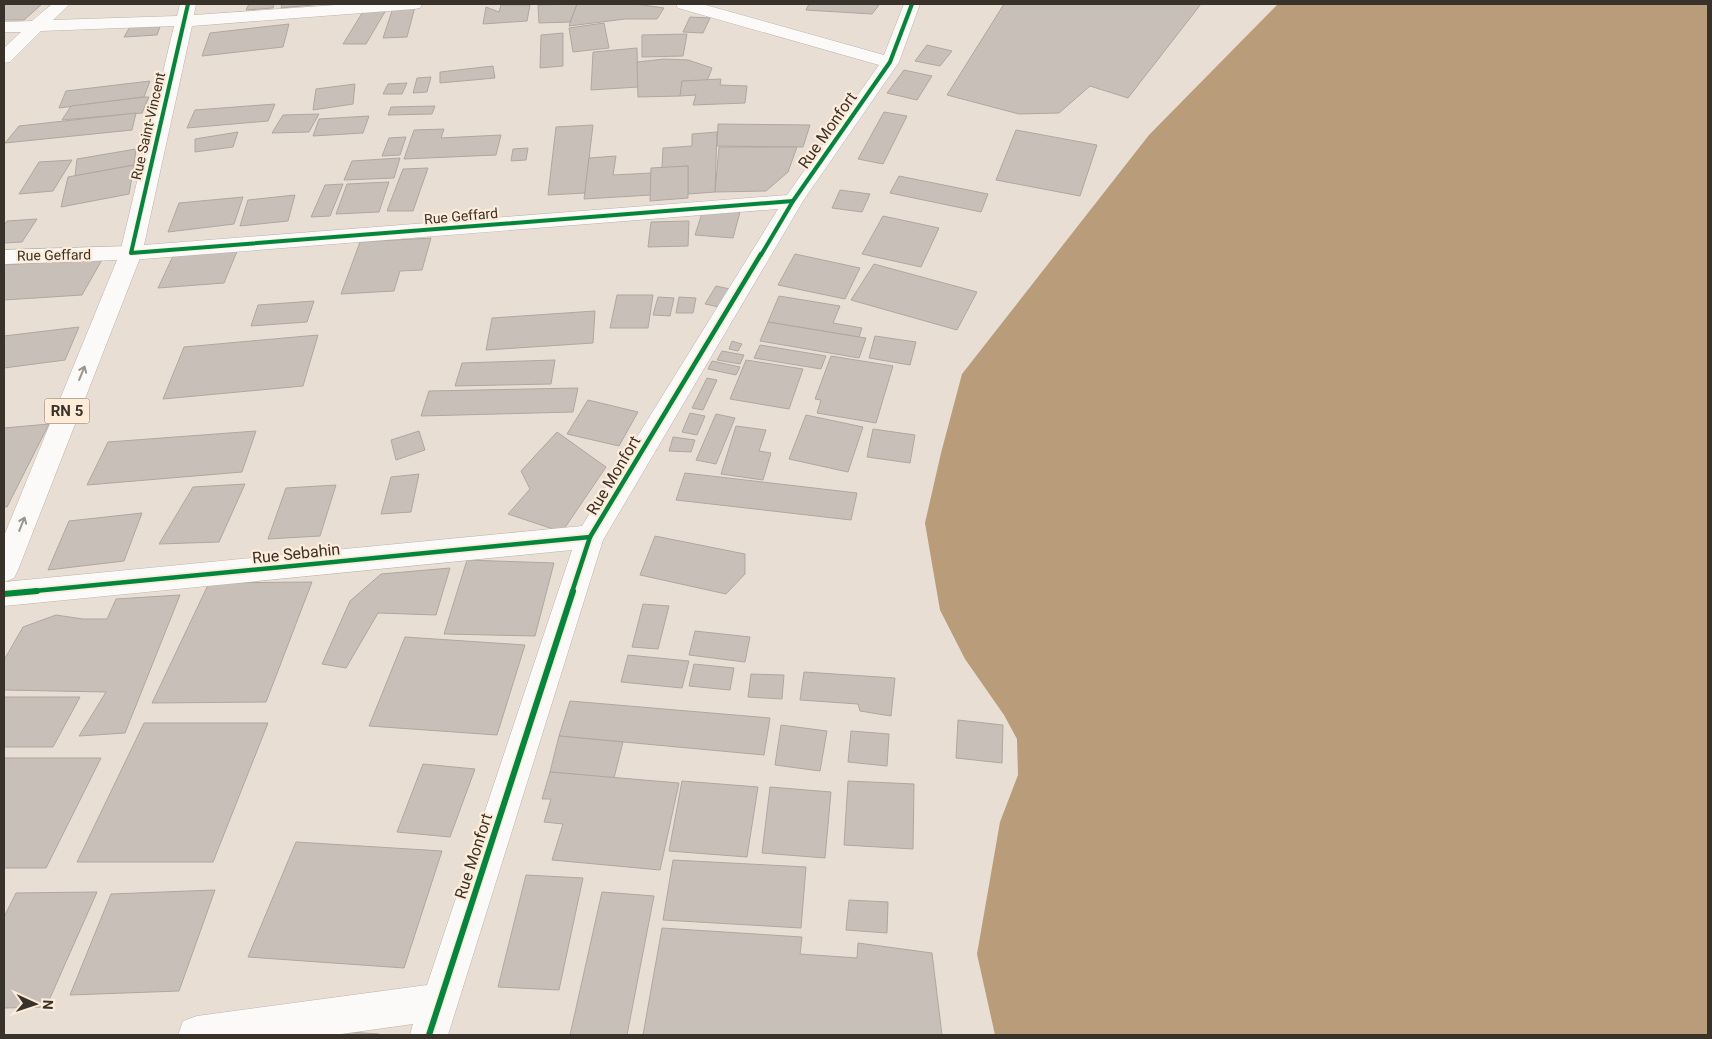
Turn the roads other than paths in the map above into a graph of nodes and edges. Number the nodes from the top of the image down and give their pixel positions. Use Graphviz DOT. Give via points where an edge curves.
graph roads {
  1 [pos="62,4"];
  2 [pos="414,4"];
  3 [pos="684,4"];
  4 [pos="912,4"];
  5 [pos="186,12"];
  6 [pos="4,27"];
  7 [pos="35,27"];
  8 [pos="4,58"];
  9 [pos="890,62"];
  10 [pos="793,201"];
  11 [pos="131,253"];
  12 [pos="4,256"];
  13 [pos="590,537"];
  14 [pos="4,570"];
  15 [pos="4,594"];
  16 [pos="434,1019"];
  17 [pos="197,1035"];
  1 -- 7 [label="street"];
  2 -- 5 [label="street"];
  3 -- 9 [label="street"];
  4 -- 9 [label="street, Rue Monfort"];
  5 -- 7 [label="street"];
  5 -- 11 [label="street, Rue Saint-Vincent / RN 5"];
  6 -- 7 [label="street"];
  7 -- 8 [label="street"];
  9 -- 10 [label="street, Rue Monfort"];
  10 -- 11 [label="street, Rue Geffard"];
  10 -- 13 [label="street, Rue Monfort"];
  11 -- 12 [label="street, Rue Geffard"];
  14 -- 11 [label="street, Rue Saint-Vincent / RN 5, one-way"];
  13 -- 15 [label="street, Rue Sebahin"];
  13 -- 16 [label="street, Rue Monfort"];
  16 -- 17 [label="street"];
}
